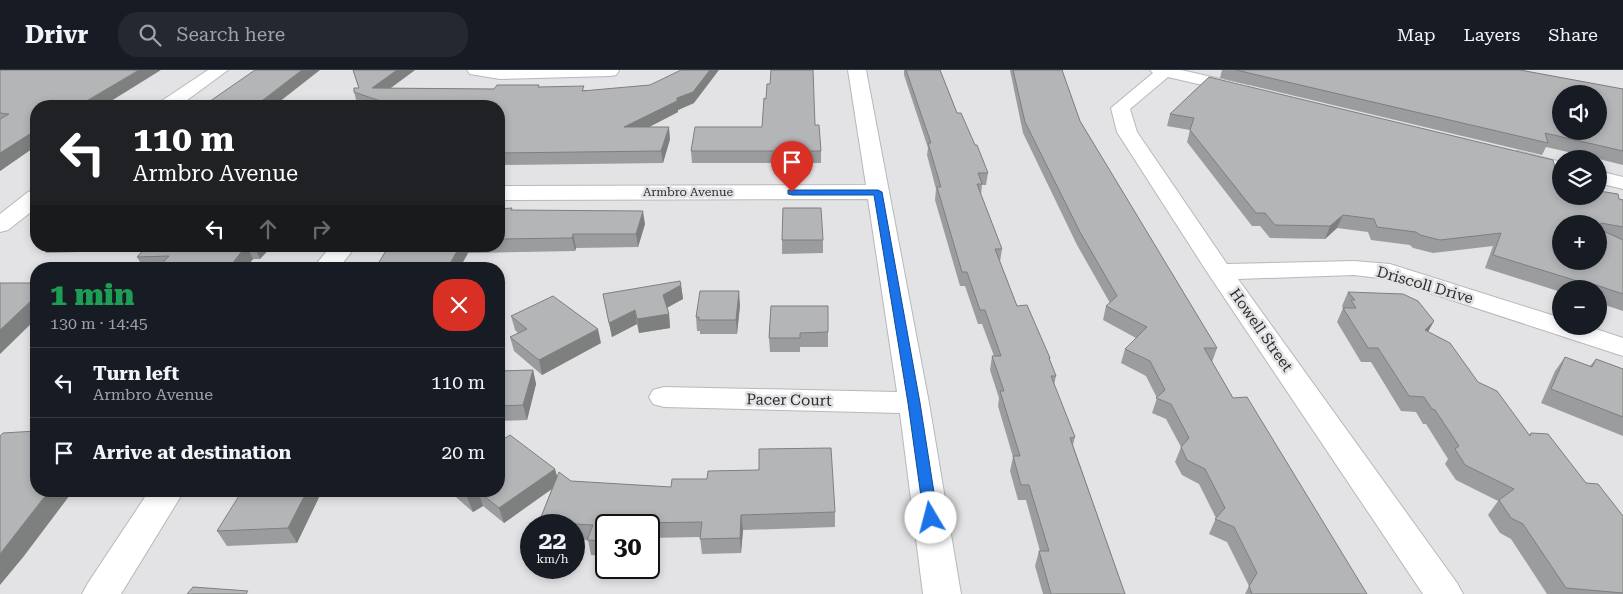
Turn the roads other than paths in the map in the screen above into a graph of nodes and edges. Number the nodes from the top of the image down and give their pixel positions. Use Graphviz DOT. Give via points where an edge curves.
graph roads {
  1 [pos="219,70"];
  2 [pos="476,70"];
  3 [pos="857,70"];
  4 [pos="1164,70"];
  5 [pos="610,71"];
  6 [pos="1256,93"];
  7 [pos="176,100"];
  8 [pos="1504,153"];
  9 [pos="1552,166"];
  10 [pos="1607,179"];
  11 [pos="1623,183"];
  12 [pos="878,192"];
  13 [pos="505,193"];
  14 [pos="30,202"];
  15 [pos="0,225"];
  16 [pos="339,252"];
  17 [pos="330,262"];
  18 [pos="1220,272"];
  19 [pos="1623,347"];
  20 [pos="664,397"];
  21 [pos="914,403"];
  22 [pos="163,497"];
  23 [pos="101,594"];
  24 [pos="942,594"];
  25 [pos="1444,594"];
  1 -- 7 [label="street"];
  2 -- 5 [label="street" via="500,74"];
  3 -- 12 [label="street"];
  4 -- 6 [label="street"];
  4 -- 18 [label="street, Howell Street" via="1120,108 1127,132"];
  8 -- 9 [label="street"];
  10 -- 11 [label="street"];
  12 -- 13 [label="street, Armbro Avenue"];
  12 -- 21 [label="street"];
  14 -- 15 [label="street"];
  16 -- 17 [label="street"];
  18 -- 19 [label="street, Driscoll Drive" via="1354,268 1390,272"];
  18 -- 25 [label="street, Howell Street"];
  20 -- 21 [label="street, Pacer Court"];
  21 -- 24 [label="street"];
  22 -- 23 [label="street"];
}
